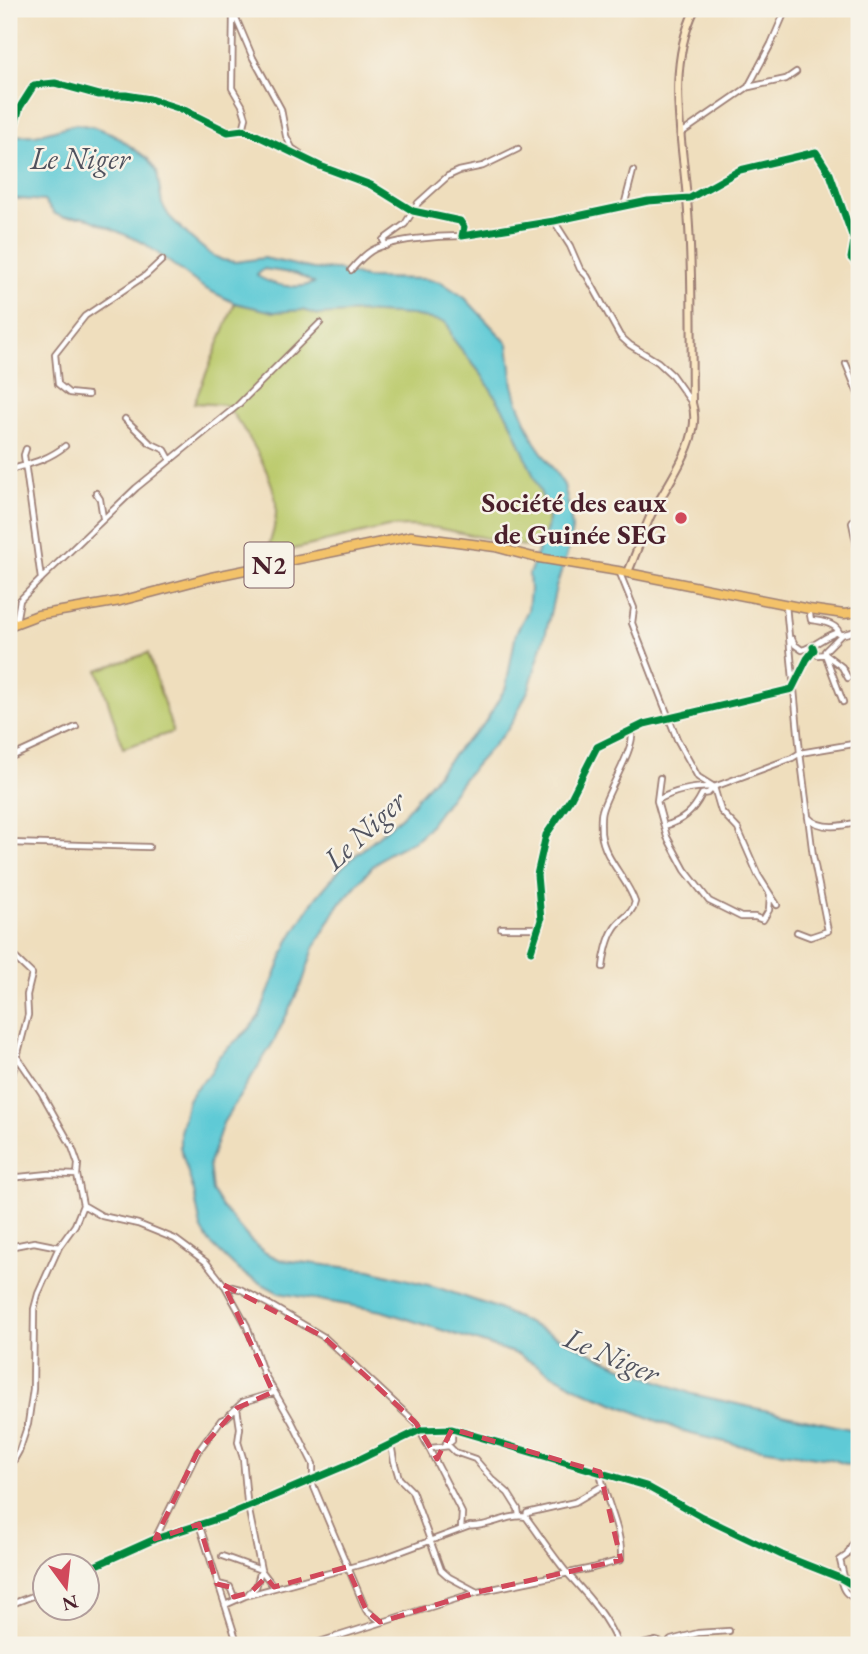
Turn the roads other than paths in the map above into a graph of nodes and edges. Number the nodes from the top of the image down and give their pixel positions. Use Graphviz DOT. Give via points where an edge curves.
graph roads {
  1 [pos="695,9"];
  2 [pos="786,9"];
  3 [pos="233,10"];
  4 [pos="796,72"];
  5 [pos="748,88"];
  6 [pos="14,128"];
  7 [pos="243,130"];
  8 [pos="680,134"];
  9 [pos="518,149"];
  10 [pos="302,158"];
  11 [pos="633,171"];
  12 [pos="687,198"];
  13 [pos="624,206"];
  14 [pos="413,211"];
  15 [pos="554,221"];
  16 [pos="462,236"];
  17 [pos="386,246"];
  18 [pos="162,260"];
  19 [pos="859,266"];
  20 [pos="351,270"];
  21 [pos="320,323"];
  22 [pos="846,364"];
  23 [pos="88,396"];
  24 [pos="859,396"];
  25 [pos="692,404"];
  26 [pos="125,419"];
  27 [pos="65,446"];
  28 [pos="26,449"];
  29 [pos="170,458"];
  30 [pos="27,464"];
  31 [pos="9,470"];
  32 [pos="96,493"];
  33 [pos="859,511"];
  34 [pos="103,519"];
  35 [pos="859,556"];
  36 [pos="623,572"];
  37 [pos="41,579"];
  38 [pos="786,604"];
  39 [pos="809,609"];
  40 [pos="859,611"];
  41 [pos="12,624"];
  42 [pos="859,630"];
  43 [pos="840,634"];
  44 [pos="790,635"];
  45 [pos="814,648"];
  46 [pos="825,654"];
  47 [pos="848,678"];
  48 [pos="792,689"];
  49 [pos="843,702"];
  50 [pos="668,717"];
  51 [pos="76,727"];
  52 [pos="632,729"];
  53 [pos="859,743"];
  54 [pos="800,753"];
  55 [pos="9,758"];
  56 [pos="660,778"];
  57 [pos="714,787"];
  58 [pos="657,801"];
  59 [pos="808,817"];
  60 [pos="859,822"];
  61 [pos="664,826"];
  62 [pos="9,843"];
  63 [pos="149,847"];
  64 [pos="771,894"];
  65 [pos="777,905"];
  66 [pos="501,928"];
  67 [pos="537,928"];
  68 [pos="797,932"];
  69 [pos="531,951"];
  70 [pos="9,952"];
  71 [pos="603,967"];
  72 [pos="9,1045"];
  73 [pos="16,1056"];
  74 [pos="9,1087"];
  75 [pos="77,1175"];
  76 [pos="9,1178"];
  77 [pos="83,1205"];
  78 [pos="9,1247"];
  79 [pos="58,1247"];
  80 [pos="224,1285"];
  81 [pos="273,1393"];
  82 [pos="237,1408"];
  83 [pos="452,1429"];
  84 [pos="420,1430"];
  85 [pos="391,1443"];
  86 [pos="449,1446"];
  87 [pos="430,1448"];
  88 [pos="9,1469"];
  89 [pos="600,1472"];
  90 [pos="311,1480"];
  91 [pos="602,1486"];
  92 [pos="250,1506"];
  93 [pos="519,1516"];
  94 [pos="526,1517"];
  95 [pos="199,1524"];
  96 [pos="461,1529"];
  97 [pos="155,1539"];
  98 [pos="429,1541"];
  99 [pos="852,1545"];
  100 [pos="222,1556"];
  101 [pos="102,1563"];
  102 [pos="346,1568"];
  103 [pos="261,1570"];
  104 [pos="568,1573"];
  105 [pos="840,1578"];
  106 [pos="217,1584"];
  107 [pos="274,1587"];
  108 [pos="859,1589"];
  109 [pos="478,1592"];
  110 [pos="32,1596"];
  111 [pos="245,1596"];
  112 [pos="859,1599"];
  113 [pos="9,1605"];
  114 [pos="225,1605"];
  115 [pos="380,1622"];
  116 [pos="729,1631"];
  117 [pos="668,1644"];
  118 [pos="238,1645"];
  119 [pos="310,1645"];
  120 [pos="618,1645"];
  121 [pos="640,1645"];
  122 [pos="677,1645"];
  1 -- 8 [label="street" via="685,29 678,65"];
  2 -- 5 [label="street"];
  3 -- 7 [label="street" via="232,88 246,118"];
  3 -- 10 [label="street" via="281,109 285,136"];
  4 -- 5 [label="street"];
  5 -- 8 [label="street"];
  6 -- 7 [label="street" via="24,98 34,85 55,83 99,95 150,99 228,132"];
  7 -- 10 [label="street"];
  8 -- 12 [label="street"];
  9 -- 14 [label="street" via="489,164 448,176"];
  10 -- 14 [label="street" via="371,185"];
  11 -- 13 [label="street"];
  12 -- 13 [label="street"];
  12 -- 19 [label="street" via="740,170 816,152 830,174 854,241 851,258"];
  12 -- 25 [label="street"];
  13 -- 15 [label="street"];
  14 -- 16 [label="street" via="460,221"];
  14 -- 17 [label="street" via="405,224 383,240"];
  15 -- 16 [label="street"];
  15 -- 25 [label="street" via="621,336 672,374"];
  16 -- 17 [label="street" via="434,236"];
  17 -- 20 [label="street" via="373,250"];
  18 -- 23 [label="street" via="85,316 55,354 58,384 69,393"];
  21 -- 29 [label="street" via="237,405"];
  22 -- 24 [label="street"];
  25 -- 36 [label="street" via="691,439"];
  26 -- 29 [label="street"];
  27 -- 30 [label="street" via="53,456"];
  28 -- 30 [label="street"];
  29 -- 34 [label="street"];
  30 -- 31 [label="street"];
  30 -- 37 [label="street"];
  32 -- 34 [label="street"];
  33 -- 35 [label="street" via="852,523"];
  34 -- 37 [label="street"];
  36 -- 38 [label="highway, N2"];
  36 -- 41 [label="highway, N2" via="411,536"];
  36 -- 50 [label="street" via="634,608 632,623"];
  37 -- 41 [label="street" via="20,600"];
  38 -- 39 [label="highway, N2"];
  38 -- 44 [label="street"];
  39 -- 40 [label="highway, N2" via="844,614"];
  39 -- 43 [label="street" via="811,620 836,627"];
  42 -- 43 [label="street"];
  43 -- 45 [label="street" via="827,635"];
  43 -- 46 [label="street"];
  44 -- 45 [label="street" via="802,650"];
  44 -- 48 [label="street"];
  45 -- 46 [label="street" via="818,655"];
  45 -- 48 [label="street"];
  46 -- 47 [label="street"];
  46 -- 49 [label="street"];
  48 -- 50 [label="street"];
  48 -- 54 [label="street"];
  50 -- 52 [label="street"];
  50 -- 57 [label="street" via="698,777"];
  51 -- 55 [label="street"];
  52 -- 67 [label="street" via="597,747 546,835 537,875 541,920"];
  52 -- 71 [label="street" via="602,811 601,835 635,902 612,931"];
  53 -- 54 [label="street"];
  54 -- 57 [label="street"];
  54 -- 59 [label="street"];
  56 -- 58 [label="street"];
  57 -- 58 [label="street" via="671,793"];
  57 -- 61 [label="street" via="702,794 687,816"];
  57 -- 64 [label="street" via="721,811 738,829"];
  58 -- 61 [label="street"];
  59 -- 60 [label="street" via="825,826"];
  59 -- 68 [label="street" via="828,930 810,937"];
  61 -- 64 [label="street" via="685,870 709,901 741,917 763,920"];
  62 -- 63 [label="street"];
  64 -- 65 [label="street"];
  66 -- 67 [label="street"];
  67 -- 69 [label="street"];
  70 -- 73 [label="street" via="32,974 28,1015"];
  72 -- 73 [label="street"];
  73 -- 74 [label="street"];
  73 -- 75 [label="street" via="66,1133 78,1164"];
  75 -- 76 [label="street"];
  75 -- 77 [label="street"];
  77 -- 79 [label="street"];
  77 -- 80 [label="street" via="102,1216 175,1238 206,1262"];
  78 -- 79 [label="street" via="34,1242"];
  79 -- 88 [label="street" via="34,1309 28,1424"];
  80 -- 81 [label="street" via="247,1326"];
  80 -- 84 [label="street" via="240,1289 324,1337"];
  81 -- 82 [label="street"];
  81 -- 90 [label="street" via="313,1464"];
  82 -- 92 [label="street"];
  82 -- 97 [label="street" via="220,1420 200,1449"];
  83 -- 84 [label="street"];
  83 -- 86 [label="street"];
  83 -- 89 [label="street"];
  84 -- 85 [label="street"];
  84 -- 87 [label="street"];
  85 -- 90 [label="street"];
  85 -- 98 [label="street" via="399,1478 412,1491"];
  86 -- 87 [label="street"];
  86 -- 93 [label="street" via="475,1459 508,1493"];
  87 -- 96 [label="street" via="461,1513"];
  89 -- 91 [label="street"];
  89 -- 105 [label="street" via="646,1486 782,1555"];
  90 -- 92 [label="street"];
  90 -- 102 [label="street"];
  91 -- 94 [label="street" via="575,1502"];
  91 -- 104 [label="street" via="617,1529 621,1560"];
  92 -- 95 [label="street"];
  92 -- 103 [label="street"];
  93 -- 94 [label="street"];
  93 -- 96 [label="street"];
  94 -- 104 [label="street"];
  95 -- 97 [label="street"];
  95 -- 106 [label="street"];
  96 -- 98 [label="street"];
  97 -- 101 [label="street"];
  98 -- 102 [label="street"];
  98 -- 109 [label="street" via="441,1570"];
  99 -- 105 [label="street" via="840,1560 845,1573"];
  100 -- 103 [label="street"];
  102 -- 107 [label="street"];
  102 -- 115 [label="street" via="369,1615"];
  103 -- 107 [label="street"];
  103 -- 111 [label="street" via="256,1587"];
  104 -- 109 [label="street"];
  104 -- 120 [label="street" via="587,1592"];
  105 -- 108 [label="street"];
  105 -- 112 [label="street" via="844,1592"];
  106 -- 111 [label="street" via="230,1587 234,1597"];
  106 -- 114 [label="street"];
  107 -- 111 [label="street"];
  109 -- 115 [label="street"];
  110 -- 113 [label="street"];
  111 -- 114 [label="street"];
  114 -- 118 [label="street"];
  115 -- 119 [label="street"];
  116 -- 117 [label="street" via="698,1633"];
  117 -- 121 [label="street"];
  117 -- 122 [label="street"];
}
